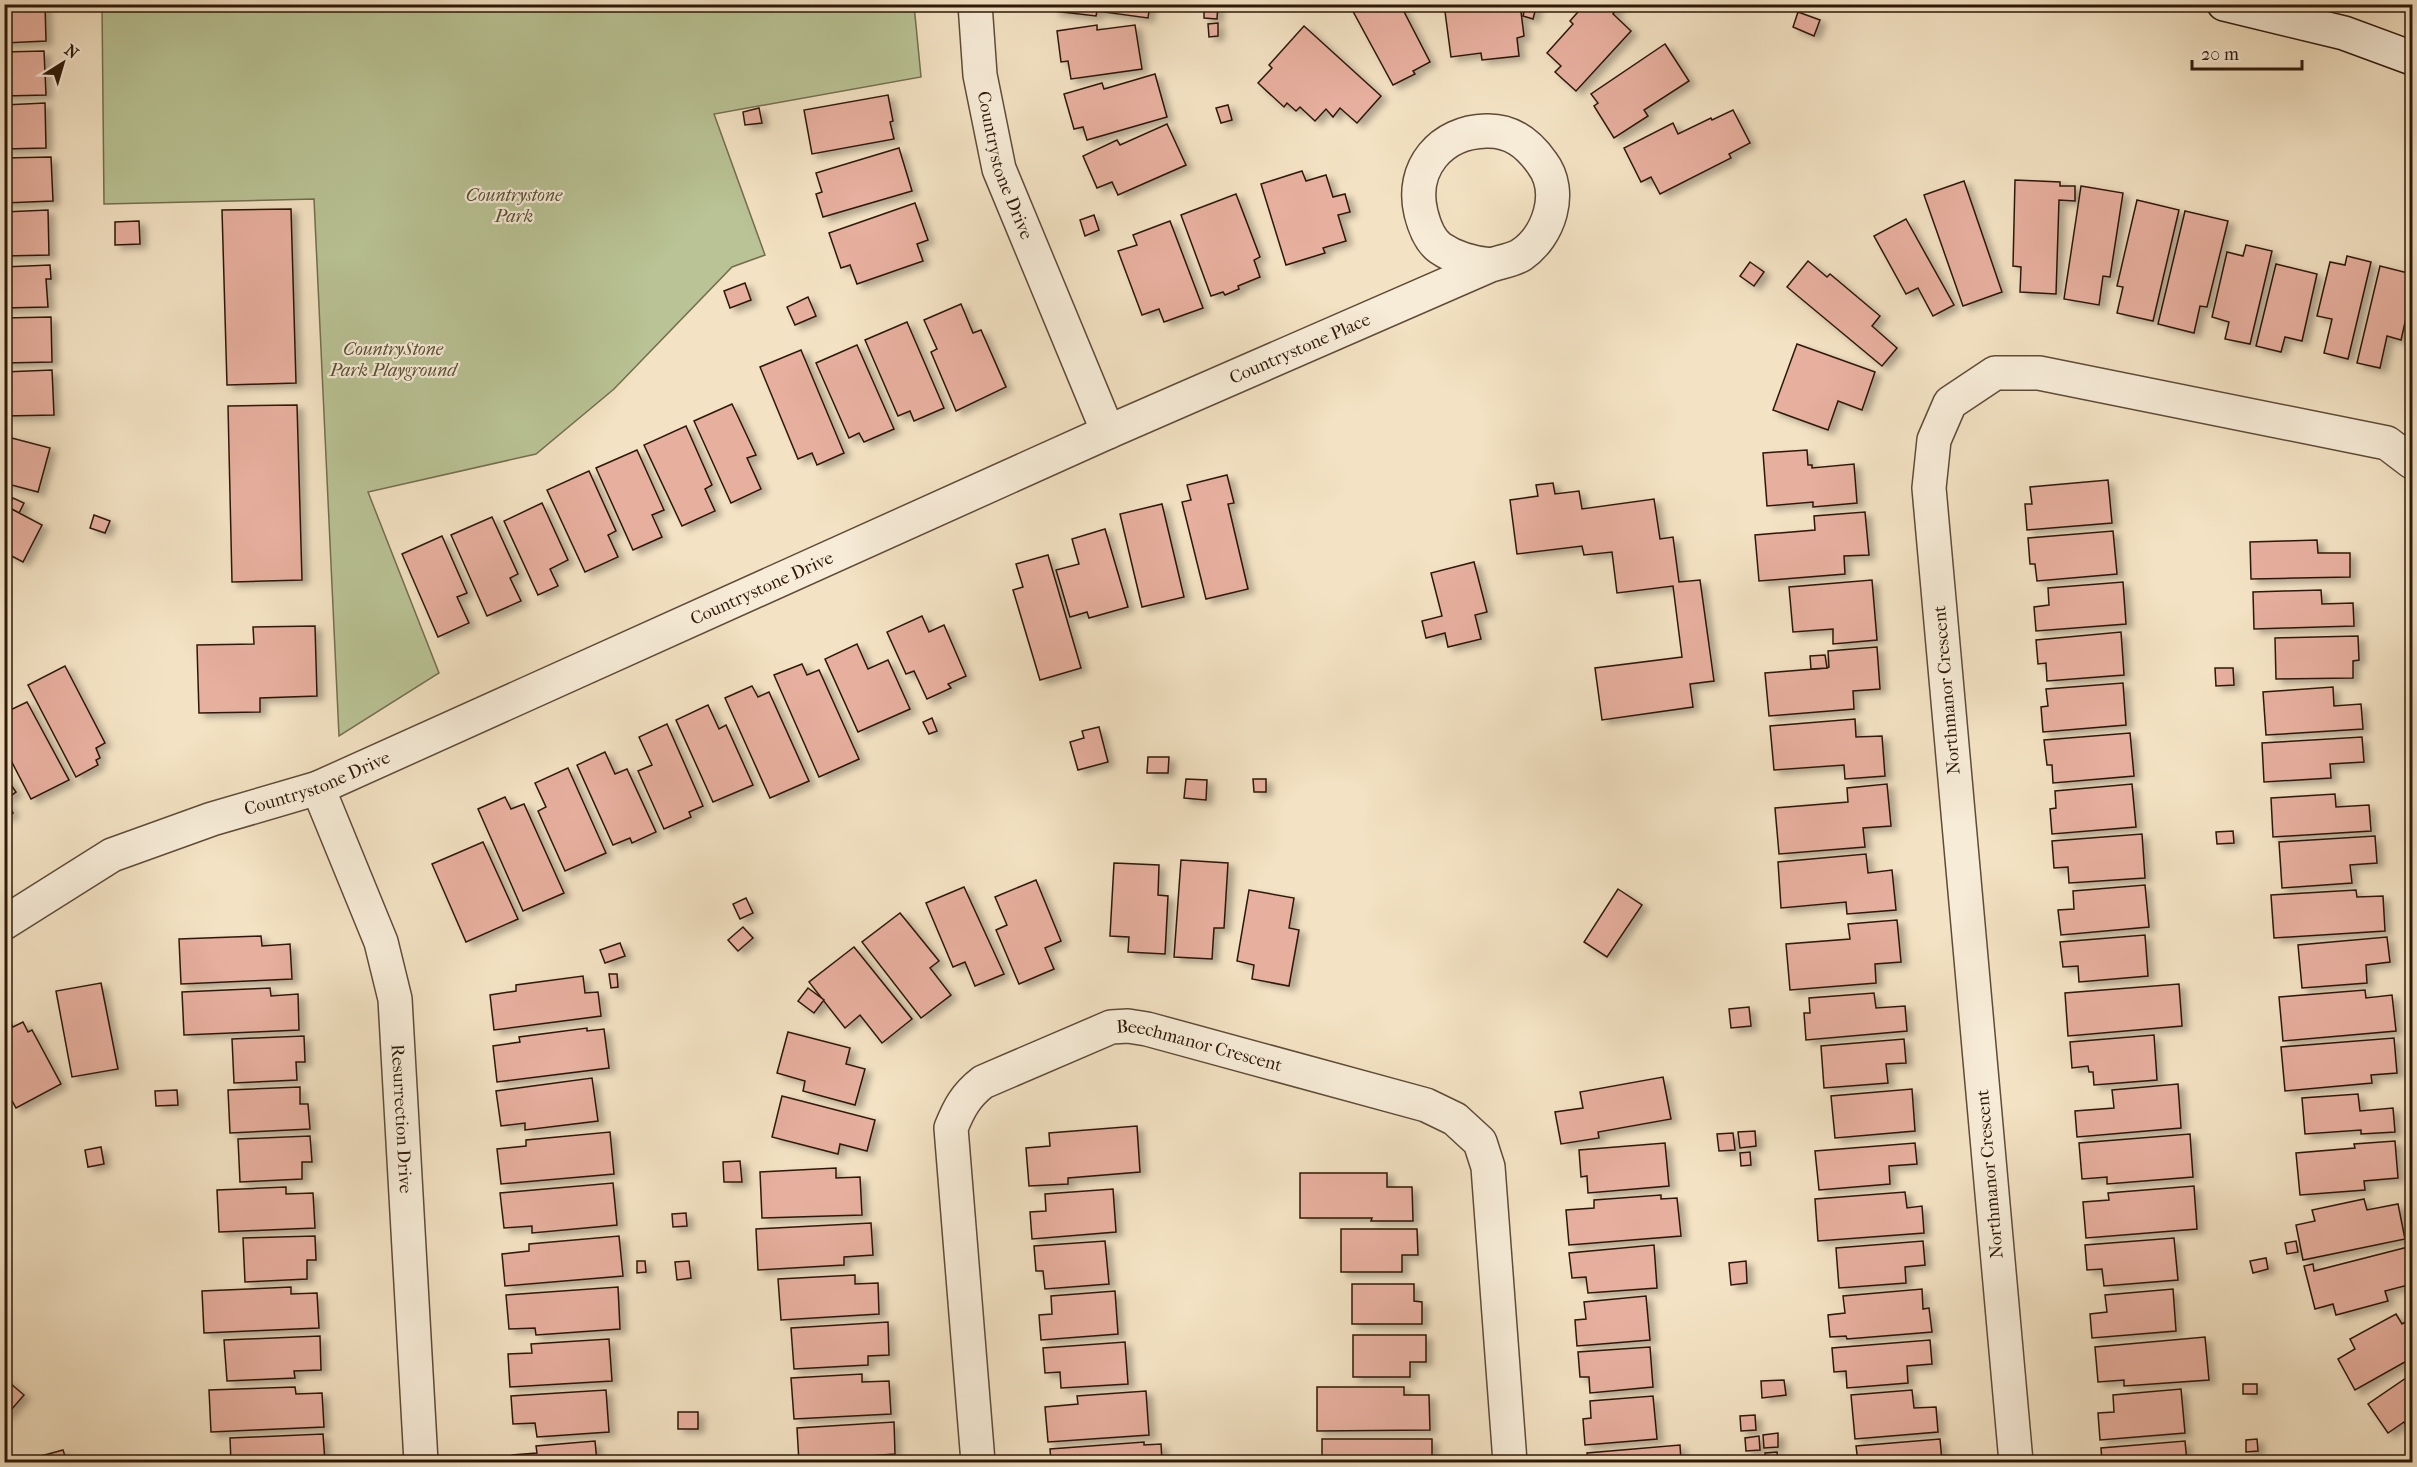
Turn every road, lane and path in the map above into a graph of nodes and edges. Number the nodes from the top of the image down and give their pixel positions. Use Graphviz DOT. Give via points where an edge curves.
graph roads {
  1 [pos="975,4"];
  2 [pos="2224,4"];
  3 [pos="2412,58"];
  4 [pos="1491,265"];
  5 [pos="1108,432"];
  6 [pos="2412,462"];
  7 [pos="318,788"];
  8 [pos="4,923"];
  9 [pos="421,1462"];
  10 [pos="978,1462"];
  11 [pos="1510,1462"];
  12 [pos="2016,1462"];
  1 -- 5 [label="street, Countrystone Drive" via="980,75 999,169"];
  2 -- 3 [label="street" via="2344,33"];
  4 -- 4 [label="street, Countrystone Place" via="1520,256 1538,240 1550,219 1553,195 1546,168 1520,139 1498,130 1469,131 1438,148 1421,174 1417,198 1424,228 1438,247 1467,263"];
  4 -- 5 [label="street, Countrystone Place"];
  5 -- 7 [label="street, Countrystone Drive"];
  6 -- 12 [label="street, Northmanor Crescent" via="2387,443 2039,374 1995,373 1950,403 1934,440 1929,488"];
  7 -- 8 [label="street, Countrystone Drive" via="212,819 112,855"];
  7 -- 9 [label="street, Resurrection Drive" via="381,942 395,999"];
  10 -- 11 [label="street, Beechmanor Crescent" via="951,1128 970,1092 983,1082 1111,1027 1128,1026 1426,1105 1455,1119 1480,1142 1488,1167"];
}
